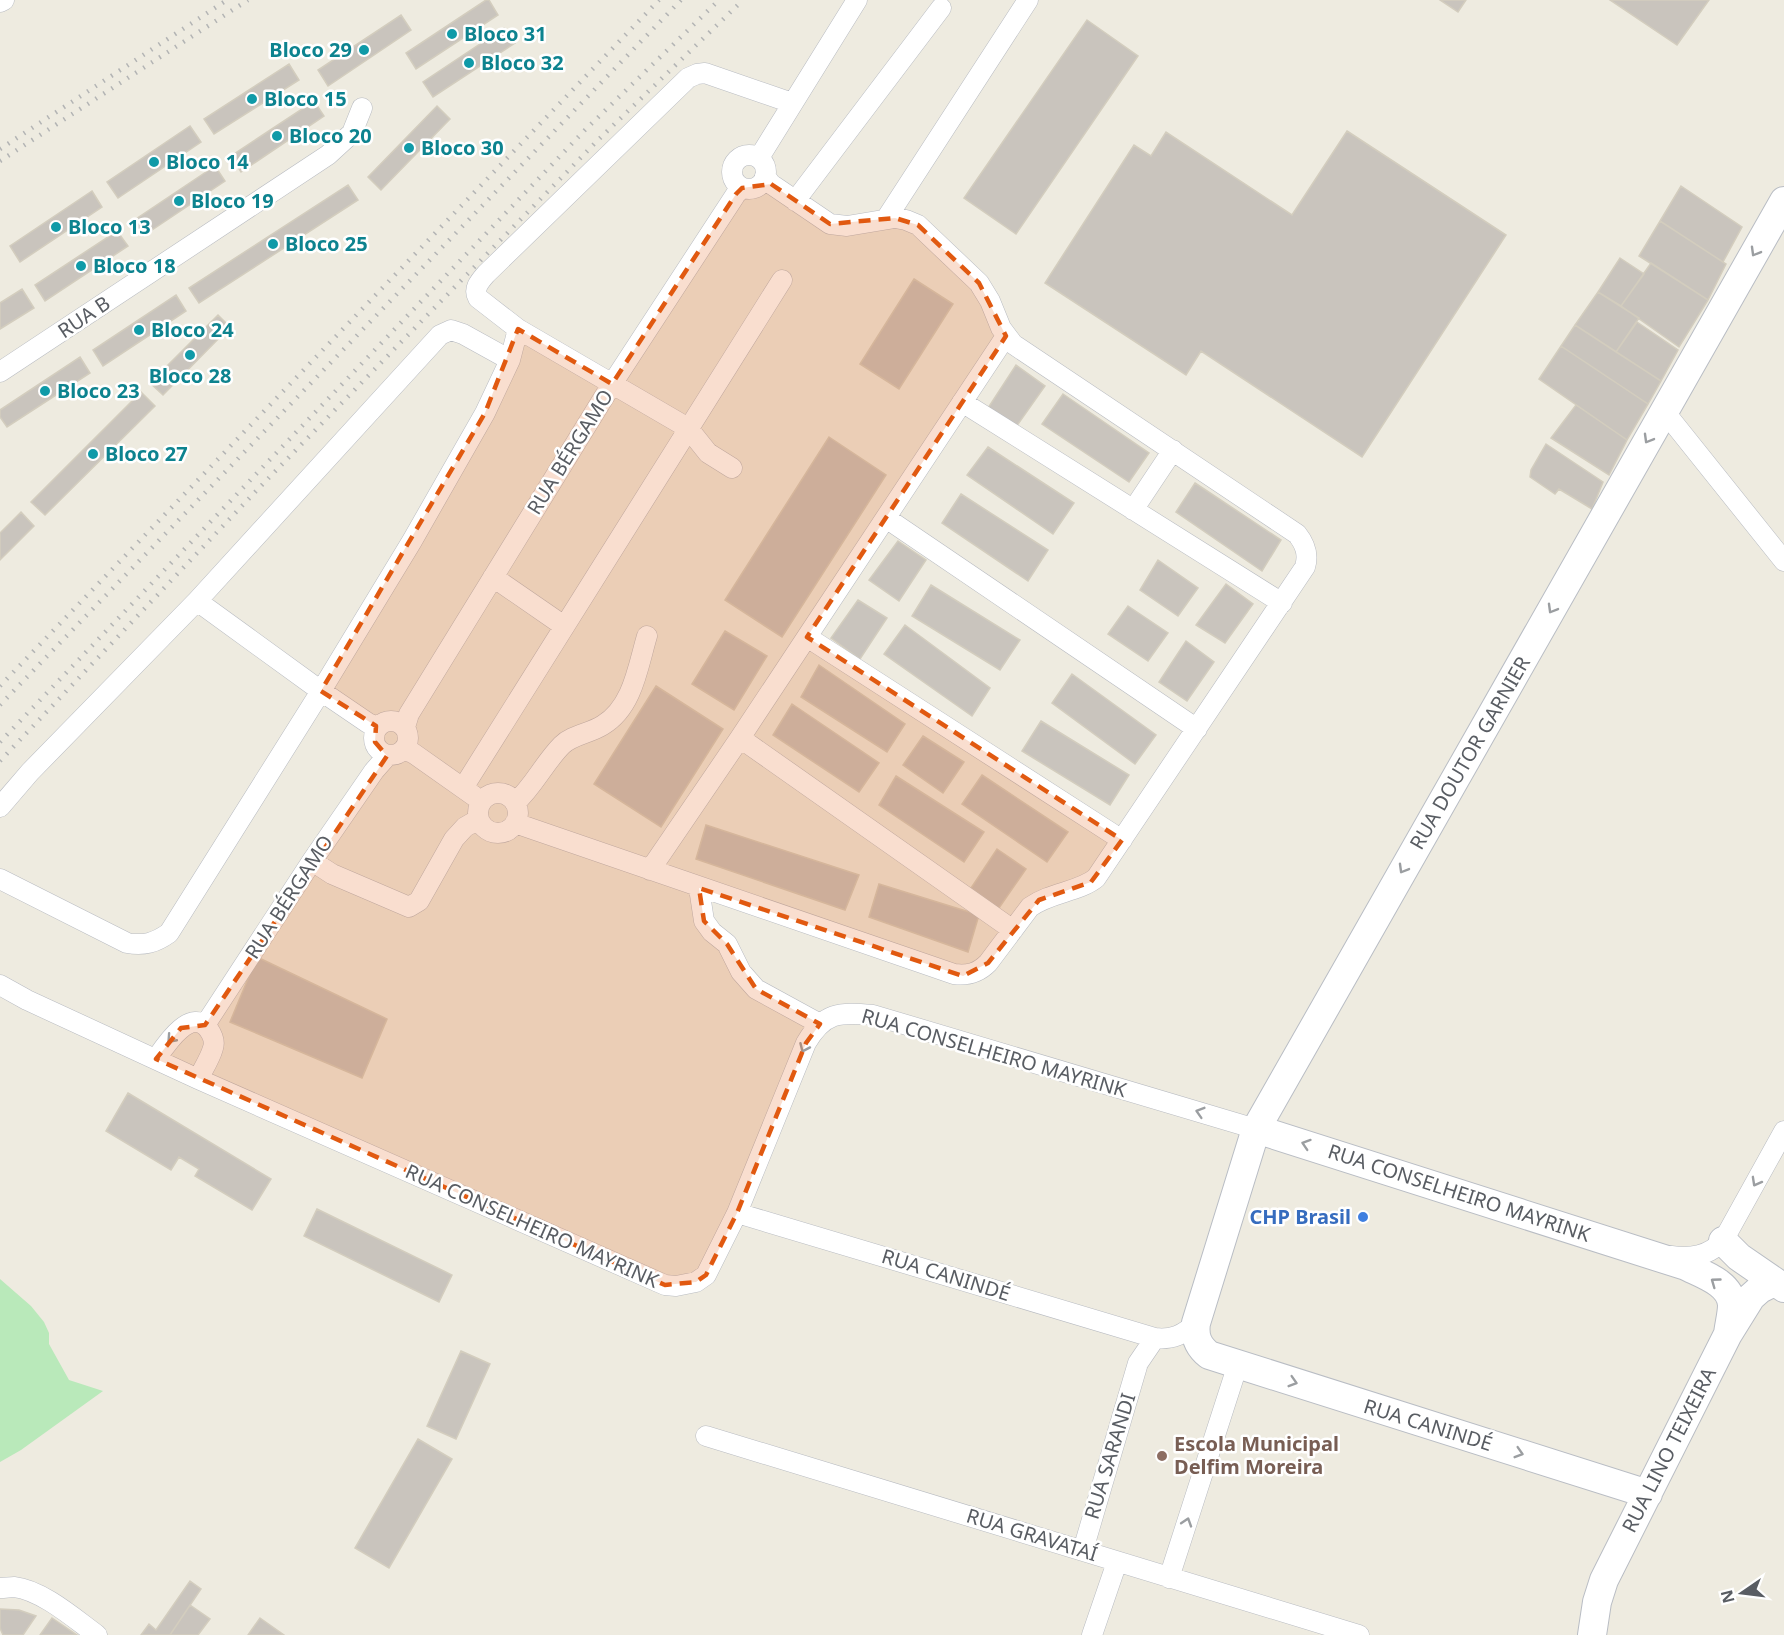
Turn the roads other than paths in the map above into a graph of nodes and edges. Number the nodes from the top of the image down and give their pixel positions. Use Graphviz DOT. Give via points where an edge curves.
graph roads {
  1 [pos="857,0"];
  2 [pos="1028,0"];
  3 [pos="941,8"];
  4 [pos="792,104"];
  5 [pos="362,108"];
  6 [pos="763,169"];
  7 [pos="739,189"];
  8 [pos="795,201"];
  9 [pos="1784,201"];
  10 [pos="886,219"];
  11 [pos="782,280"];
  12 [pos="518,329"];
  13 [pos="1006,336"];
  14 [pos="510,360"];
  15 [pos="0,372"];
  16 [pos="612,384"];
  17 [pos="962,402"];
  18 [pos="1664,411"];
  19 [pos="688,428"];
  20 [pos="1173,450"];
  21 [pos="732,468"];
  22 [pos="1133,510"];
  23 [pos="886,518"];
  24 [pos="1784,561"];
  25 [pos="493,577"];
  26 [pos="196,601"];
  27 [pos="1282,603"];
  28 [pos="564,626"];
  29 [pos="647,636"];
  30 [pos="807,637"];
  31 [pos="321,691"];
  32 [pos="1197,729"];
  33 [pos="740,738"];
  34 [pos="401,740"];
  35 [pos="463,788"];
  36 [pos="515,803"];
  37 [pos="0,807"];
  38 [pos="480,810"];
  39 [pos="515,823"];
  40 [pos="1122,840"];
  41 [pos="312,861"];
  42 [pos="650,870"];
  43 [pos="0,879"];
  44 [pos="699,888"];
  45 [pos="1013,930"];
  46 [pos="0,985"];
  47 [pos="820,1024"];
  48 [pos="205,1025"];
  49 [pos="156,1059"];
  50 [pos="198,1079"];
  51 [pos="1256,1129"];
  52 [pos="1784,1131"];
  53 [pos="738,1212"];
  54 [pos="1723,1241"];
  55 [pos="1642,1252"];
  56 [pos="1779,1285"];
  57 [pos="1196,1323"];
  58 [pos="1131,1330"];
  59 [pos="1728,1334"];
  60 [pos="1155,1338"];
  61 [pos="1138,1363"];
  62 [pos="1238,1364"];
  63 [pos="706,1436"];
  64 [pos="1648,1494"];
  65 [pos="1083,1550"];
  66 [pos="1117,1562"];
  67 [pos="1169,1578"];
  68 [pos="0,1588"];
  69 [pos="97,1635"];
  70 [pos="1092,1635"];
  71 [pos="1359,1635"];
  72 [pos="1592,1635"];
  1 -- 4 [label="street"];
  2 -- 10 [label="street"];
  3 -- 8 [label="street"];
  4 -- 6 [label="street"];
  4 -- 12 [label="street" via="705,73 682,83 480,281 476,288 478,298"];
  5 -- 15 [label="street, RUA B" via="352,133 328,155"];
  6 -- 7 [label="street" via="752,189"];
  6 -- 7 [label="street" via="747,155 738,159 732,175"];
  6 -- 8 [label="street"];
  7 -- 16 [label="street, RUA BÉRGAMO"];
  8 -- 10 [label="street" via="839,226"];
  9 -- 18 [label="main road, RUA DOUTOR GARNIER, one-way"];
  10 -- 13 [label="street" via="918,225 971,274 990,301"];
  11 -- 19 [label="street"];
  12 -- 14 [label="street"];
  12 -- 16 [label="street"];
  13 -- 17 [label="street"];
  13 -- 20 [label="street"];
  14 -- 26 [label="street" via="463,334 451,330 440,335"];
  14 -- 31 [label="street" via="485,414"];
  16 -- 19 [label="street"];
  16 -- 25 [label="street, RUA BÉRGAMO"];
  17 -- 22 [label="street"];
  17 -- 23 [label="street"];
  18 -- 24 [label="street"];
  18 -- 51 [label="main road, RUA DOUTOR GARNIER, one-way"];
  19 -- 21 [label="street" via="708,453"];
  19 -- 28 [label="street"];
  20 -- 22 [label="street"];
  20 -- 27 [label="street" via="1303,541 1305,567"];
  22 -- 27 [label="street"];
  23 -- 30 [label="street"];
  23 -- 32 [label="street"];
  25 -- 28 [label="street"];
  25 -- 34 [label="street, RUA BÉRGAMO"];
  26 -- 31 [label="street"];
  26 -- 37 [label="street"];
  27 -- 32 [label="street"];
  28 -- 35 [label="street"];
  29 -- 36 [label="street" via="631,691 618,712 604,725 563,743 528,792"];
  30 -- 33 [label="street"];
  30 -- 40 [label="street"];
  31 -- 34 [label="street" via="374,727 375,742"];
  31 -- 43 [label="street" via="169,933 159,940 140,945 127,943"];
  32 -- 40 [label="street"];
  33 -- 42 [label="street"];
  33 -- 45 [label="street"];
  34 -- 35 [label="street"];
  34 -- 41 [label="street, RUA BÉRGAMO" via="374,771"];
  35 -- 38 [label="street"];
  36 -- 38 [label="street" via="499,792 489,794"];
  36 -- 39 [label="street"];
  38 -- 39 [label="street" via="483,827 491,832 509,830"];
  38 -- 41 [label="street" via="454,839 419,901 409,907 332,874"];
  39 -- 42 [label="street"];
  40 -- 45 [label="street" via="1096,878 1039,900"];
  41 -- 48 [label="street, RUA BÉRGAMO"];
  42 -- 44 [label="street"];
  44 -- 45 [label="street" via="954,974 972,974 981,969"];
  44 -- 47 [label="street" via="704,921 727,944 741,972 756,989"];
  46 -- 49 [label="street, RUA CONSELHEIRO MAYRINK"];
  51 -- 47 [label="street, RUA CONSELHEIRO MAYRINK, one-way" via="873,1015 848,1012"];
  47 -- 53 [label="street, RUA CONSELHEIRO MAYRINK, one-way" via="806,1043"];
  48 -- 49 [label="street, one-way" via="196,1023 182,1028"];
  48 -- 50 [label="street" via="214,1039 213,1048"];
  49 -- 50 [label="street, RUA CONSELHEIRO MAYRINK"];
  50 -- 53 [label="street, RUA CONSELHEIRO MAYRINK" via="665,1285 696,1282 706,1275"];
  55 -- 51 [label="main road, RUA CONSELHEIRO MAYRINK, one-way"];
  51 -- 57 [label="main road, RUA DOUTOR GARNIER"];
  52 -- 54 [label="street, one-way"];
  53 -- 58 [label="street, RUA CANINDÉ"];
  54 -- 55 [label="street, RUA CONSELHEIRO MAYRINK" via="1706,1255 1684,1258"];
  54 -- 56 [label="main road"];
  59 -- 55 [label="main road, one-way" via="1732,1304 1717,1282 1686,1266"];
  56 -- 59 [label="main road, RUA LINO TEIXEIRA" via="1760,1289 1751,1297"];
  57 -- 60 [label="street" via="1175,1337"];
  57 -- 62 [label="main road, RUA CANINDÉ" via="1194,1332 1202,1349"];
  58 -- 60 [label="street, RUA CANINDÉ"];
  58 -- 61 [label="street, RUA SARANDI"];
  59 -- 64 [label="main road, RUA LINO TEIXEIRA"];
  60 -- 61 [label="street, RUA SARANDI"];
  61 -- 65 [label="street, RUA SARANDI"];
  62 -- 64 [label="main road, RUA CANINDÉ, one-way"];
  67 -- 62 [label="street, one-way"];
  63 -- 65 [label="street, RUA GRAVATAÍ"];
  64 -- 72 [label="main road, RUA LINO TEIXEIRA" via="1604,1580 1596,1602"];
  65 -- 66 [label="street, RUA GRAVATAÍ"];
  66 -- 67 [label="street, RUA GRAVATAÍ"];
  66 -- 70 [label="street"];
  67 -- 71 [label="street, RUA GRAVATAÍ"];
  68 -- 69 [label="street" via="15,1587 32,1593"];
}
